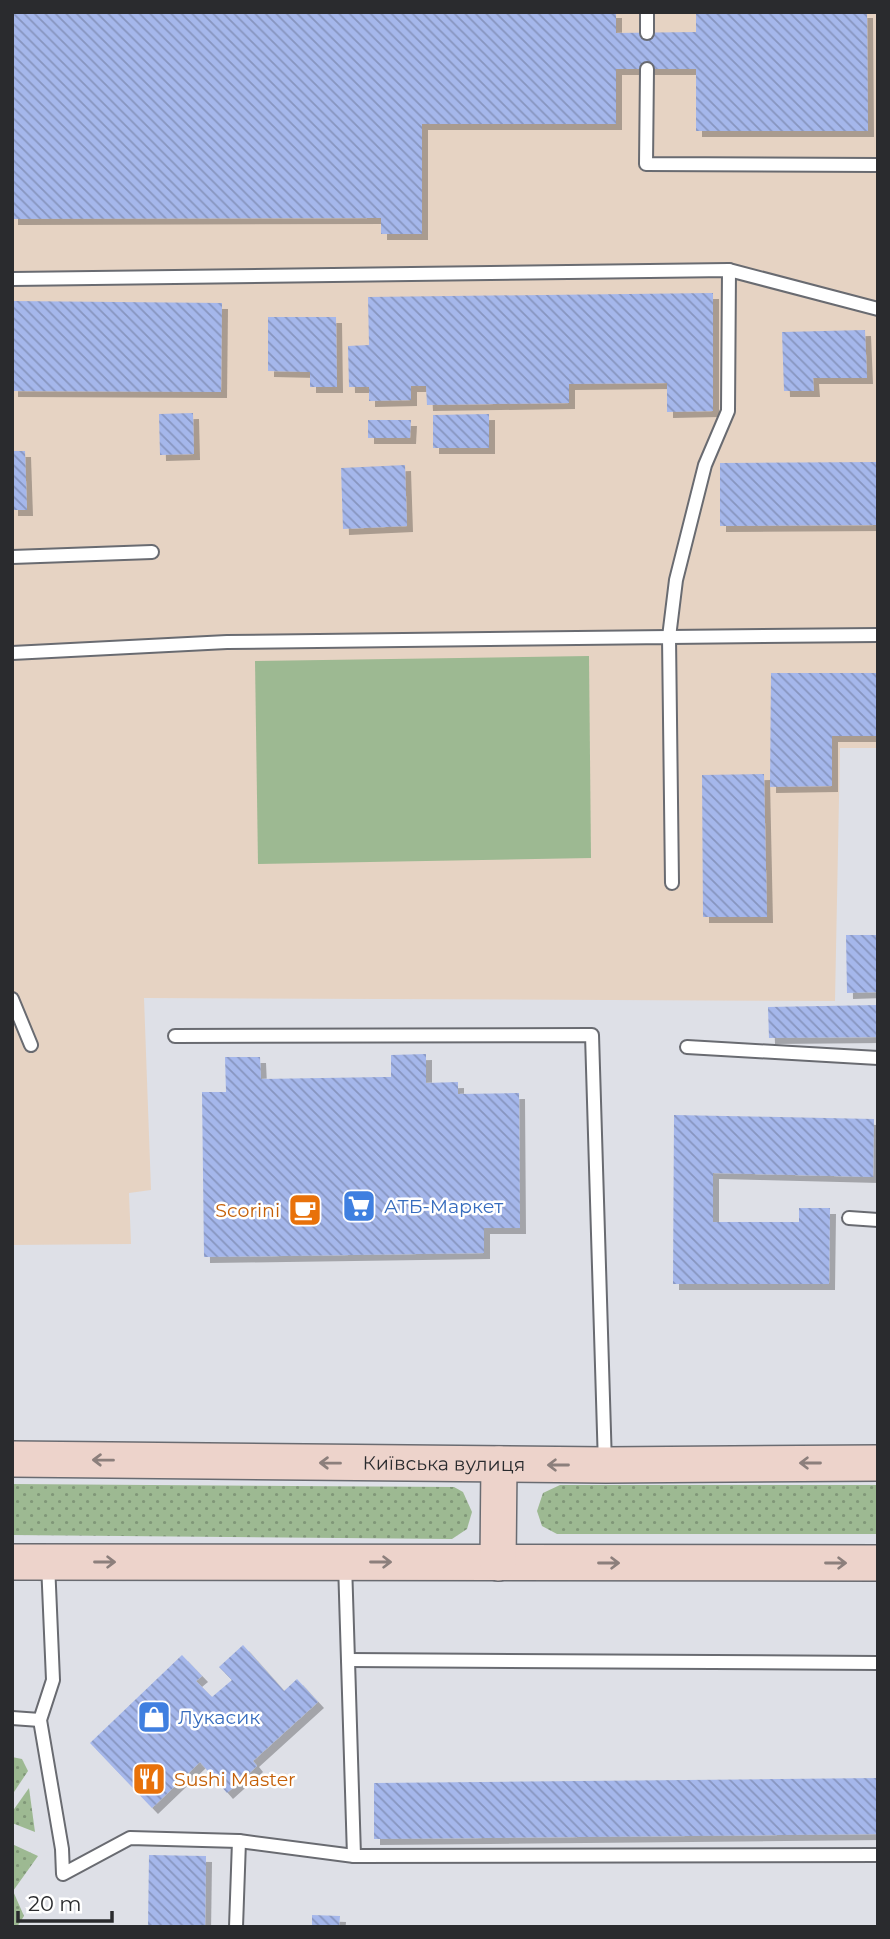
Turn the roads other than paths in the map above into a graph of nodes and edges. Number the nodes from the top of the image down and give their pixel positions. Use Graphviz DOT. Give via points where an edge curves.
graph roads {
  1 [pos="648,12"];
  2 [pos="647,33"];
  3 [pos="647,69"];
  4 [pos="878,164"];
  5 [pos="729,270"];
  6 [pos="12,279"];
  7 [pos="878,309"];
  8 [pos="152,552"];
  9 [pos="12,557"];
  10 [pos="878,635"];
  11 [pos="669,637"];
  12 [pos="12,653"];
  13 [pos="672,883"];
  14 [pos="12,999"];
  15 [pos="175,1036"];
  16 [pos="31,1045"];
  17 [pos="687,1047"];
  18 [pos="878,1058"];
  19 [pos="849,1218"];
  20 [pos="878,1220"];
  21 [pos="12,1459"];
  22 [pos="878,1463"];
  23 [pos="499,1464"];
  24 [pos="606,1465"];
  25 [pos="12,1562"];
  26 [pos="48,1562"];
  27 [pos="345,1562"];
  28 [pos="498,1563"];
  29 [pos="878,1563"];
  30 [pos="348,1660"];
  31 [pos="878,1663"];
  32 [pos="12,1718"];
  33 [pos="40,1720"];
  34 [pos="239,1841"];
  35 [pos="878,1855"];
  36 [pos="354,1856"];
  37 [pos="236,1927"];
  1 -- 2 [label="lane"];
  3 -- 4 [label="lane" via="646,164"];
  5 -- 6 [label="lane"];
  5 -- 7 [label="lane"];
  5 -- 11 [label="lane" via="729,411 702,478 676,580"];
  8 -- 9 [label="lane"];
  10 -- 11 [label="lane"];
  11 -- 12 [label="lane" via="227,642"];
  11 -- 13 [label="lane"];
  14 -- 16 [label="lane"];
  15 -- 24 [label="lane" via="592,1035"];
  17 -- 18 [label="lane"];
  19 -- 20 [label="lane"];
  23 -- 21 [label="main road, Київська вулиця, one-way"];
  22 -- 24 [label="main road, Київська вулиця, one-way"];
  24 -- 23 [label="main road, Київська вулиця, one-way"];
  23 -- 28 [label="main road"];
  25 -- 26 [label="main road"];
  26 -- 27 [label="main road, one-way"];
  26 -- 33 [label="lane" via="53,1679"];
  27 -- 28 [label="main road, one-way"];
  27 -- 30 [label="lane"];
  28 -- 29 [label="main road, one-way"];
  30 -- 31 [label="lane"];
  30 -- 36 [label="lane"];
  32 -- 33 [label="lane"];
  33 -- 34 [label="lane" via="63,1874 130,1838"];
  34 -- 36 [label="lane"];
  34 -- 37 [label="lane"];
  35 -- 36 [label="lane"];
}
